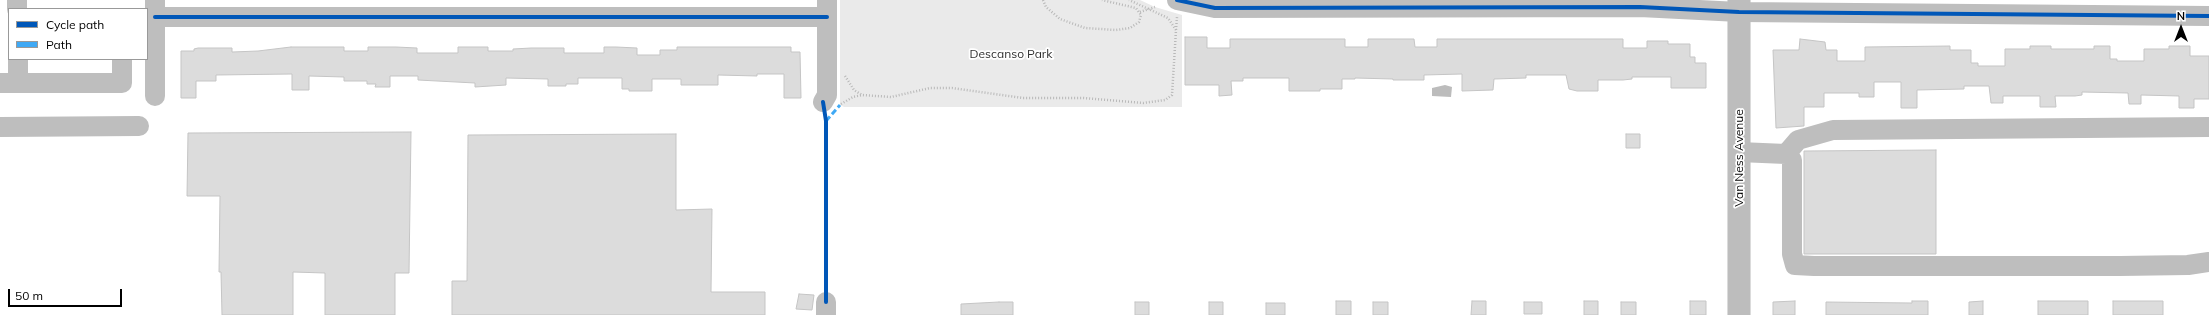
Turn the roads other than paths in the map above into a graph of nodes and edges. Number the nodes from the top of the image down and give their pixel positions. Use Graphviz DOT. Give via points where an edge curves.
graph roads {
  1 [pos="1333,4"];
  2 [pos="1739,6"];
  3 [pos="1177,7"];
  4 [pos="155,8"];
  5 [pos="827,8"];
  6 [pos="2094,8"];
  7 [pos="2209,16"];
  8 [pos="18,60"];
  9 [pos="122,60"];
  10 [pos="9,84"];
  11 [pos="155,96"];
  12 [pos="831,104"];
  13 [pos="139,126"];
  14 [pos="0,127"];
  15 [pos="2209,127"];
  16 [pos="1739,152"];
  17 [pos="1786,154"];
  18 [pos="2209,262"];
  19 [pos="1739,315"];
  1 -- 2 [label="street"];
  1 -- 3 [label="street"];
  2 -- 6 [label="street"];
  2 -- 16 [label="main road, Van Ness Avenue"];
  4 -- 5 [label="street"];
  4 -- 11 [label="street"];
  5 -- 12 [label="street" via="827,95"];
  6 -- 7 [label="street"];
  8 -- 10 [label="street"];
  9 -- 10 [label="street" via="122,83"];
  13 -- 14 [label="street"];
  15 -- 17 [label="street" via="1832,130 1798,140"];
  16 -- 17 [label="street"];
  16 -- 19 [label="main road, Van Ness Avenue"];
  17 -- 18 [label="street" via="1792,160 1792,254 1795,264 2120,266 2188,265"];
}
